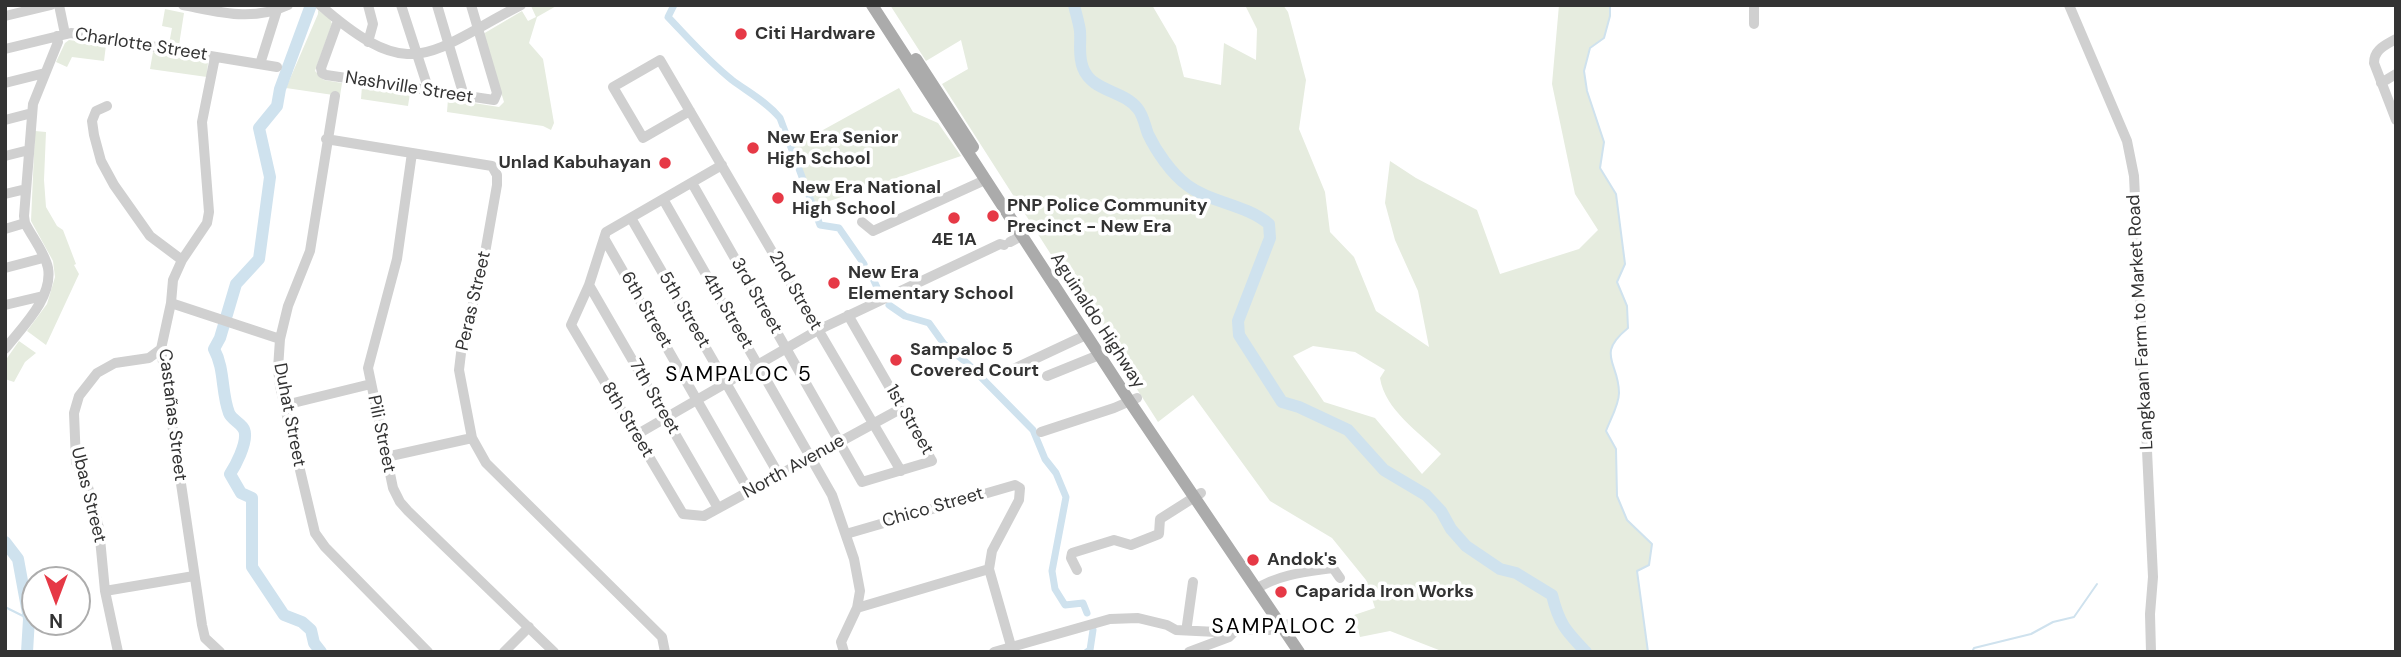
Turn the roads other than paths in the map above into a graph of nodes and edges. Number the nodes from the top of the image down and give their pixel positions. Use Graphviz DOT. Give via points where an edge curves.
graph roads {
  1 [pos="51,5"];
  2 [pos="59,5"];
  3 [pos="183,5"];
  4 [pos="288,5"];
  5 [pos="320,5"];
  6 [pos="368,5"];
  7 [pos="401,5"];
  8 [pos="437,5"];
  9 [pos="471,5"];
  10 [pos="521,5"];
  11 [pos="872,5"];
  12 [pos="881,5"];
  13 [pos="1754,5"];
  14 [pos="2069,5"];
  15 [pos="510,8"];
  16 [pos="276,10"];
  17 [pos="5,16"];
  18 [pos="338,21"];
  19 [pos="1754,24"];
  20 [pos="478,29"];
  21 [pos="61,35"];
  22 [pos="2396,39"];
  23 [pos="368,42"];
  24 [pos="449,44"];
  25 [pos="5,49"];
  26 [pos="418,55"];
  27 [pos="215,57"];
  28 [pos="260,64"];
  29 [pos="277,68"];
  30 [pos="45,73"];
  31 [pos="2396,74"];
  32 [pos="5,83"];
  33 [pos="2381,83"];
  34 [pos="429,91"];
  35 [pos="335,96"];
  36 [pos="464,96"];
  37 [pos="107,106"];
  38 [pos="690,111"];
  39 [pos="32,113"];
  40 [pos="5,120"];
  41 [pos="2396,120"];
  42 [pos="326,139"];
  43 [pos="29,150"];
  44 [pos="412,153"];
  45 [pos="5,156"];
  46 [pos="978,161"];
  47 [pos="722,165"];
  48 [pos="985,180"];
  49 [pos="692,183"];
  50 [pos="26,189"];
  51 [pos="5,194"];
  52 [pos="663,199"];
  53 [pos="631,218"];
  54 [pos="862,222"];
  55 [pos="25,223"];
  56 [pos="5,229"];
  57 [pos="604,238"];
  58 [pos="1011,239"];
  59 [pos="43,258"];
  60 [pos="182,260"];
  61 [pos="5,268"];
  62 [pos="589,285"];
  63 [pos="43,296"];
  64 [pos="171,303"];
  65 [pos="5,305"];
  66 [pos="848,316"];
  67 [pos="818,330"];
  68 [pos="1086,335"];
  69 [pos="280,339"];
  70 [pos="7,344"];
  71 [pos="785,347"];
  72 [pos="161,349"];
  73 [pos="1099,355"];
  74 [pos="757,363"];
  75 [pos="1007,372"];
  76 [pos="1047,376"];
  77 [pos="725,382"];
  78 [pos="370,384"];
  79 [pos="696,399"];
  80 [pos="1133,400"];
  81 [pos="285,405"];
  82 [pos="902,408"];
  83 [pos="666,418"];
  84 [pos="873,424"];
  85 [pos="1041,432"];
  86 [pos="636,435"];
  87 [pos="472,438"];
  88 [pos="840,442"];
  89 [pos="386,457"];
  90 [pos="811,458"];
  91 [pos="901,471"];
  92 [pos="779,475"];
  93 [pos="862,482"];
  94 [pos="749,491"];
  95 [pos="1198,495"];
  96 [pos="718,508"];
  97 [pos="683,514"];
  98 [pos="846,534"];
  99 [pos="989,569"];
  100 [pos="1077,570"];
  101 [pos="194,576"];
  102 [pos="1340,578"];
  103 [pos="1193,582"];
  104 [pos="1259,587"];
  105 [pos="105,591"];
  106 [pos="857,608"];
  107 [pos="1167,625"];
  108 [pos="1187,625"];
  109 [pos="1285,625"];
  110 [pos="529,628"];
  111 [pos="1232,629"];
  112 [pos="1011,646"];
  113 [pos="118,652"];
  114 [pos="220,652"];
  115 [pos="428,652"];
  116 [pos="504,652"];
  117 [pos="554,652"];
  118 [pos="665,652"];
  119 [pos="844,652"];
  120 [pos="994,652"];
  121 [pos="1189,652"];
  122 [pos="1299,652"];
  123 [pos="1308,652"];
  124 [pos="2151,652"];
  1 -- 17 [label="street"];
  2 -- 21 [label="street"];
  3 -- 16 [label="street" via="242,15"];
  4 -- 16 [label="street"];
  5 -- 18 [label="street"];
  6 -- 23 [label="street" via="373,24"];
  7 -- 26 [label="street"];
  8 -- 24 [label="street"];
  9 -- 20 [label="street"];
  10 -- 15 [label="street"];
  11 -- 46 [label="main road, Aguinaldo Highway"];
  12 -- 46 [label="main road, Aguinaldo Highway"];
  13 -- 19 [label="street"];
  14 -- 124 [label="street, Langkaan Farm to Market Road" via="2127,141 2134,176 2152,577"];
  15 -- 20 [label="street"];
  16 -- 28 [label="street"];
  18 -- 23 [label="street"];
  18 -- 34 [label="street, Nashville Street" via="322,73"];
  20 -- 24 [label="street"];
  20 -- 36 [label="street, Nashville Street" via="496,99"];
  21 -- 25 [label="street, Charlotte Street"];
  21 -- 27 [label="street, Charlotte Street"];
  21 -- 30 [label="street"];
  22 -- 33 [label="street" via="2374,56"];
  23 -- 26 [label="street" via="391,53"];
  24 -- 26 [label="street"];
  24 -- 36 [label="street"];
  26 -- 34 [label="street"];
  27 -- 28 [label="street, Charlotte Street"];
  27 -- 60 [label="street, Castañas Street" via="202,122 208,223"];
  28 -- 29 [label="street, Charlotte Street"];
  30 -- 32 [label="street"];
  30 -- 39 [label="street"];
  31 -- 33 [label="street"];
  33 -- 41 [label="street"];
  34 -- 36 [label="street, Nashville Street"];
  35 -- 42 [label="street, Duhat Street"];
  37 -- 60 [label="street" via="96,111 92,121 101,161 150,236"];
  38 -- 38 [label="street, 2nd Street" via="660,60 613,87 643,138"];
  38 -- 47 [label="street, 2nd Street"];
  39 -- 40 [label="street"];
  39 -- 43 [label="street"];
  42 -- 44 [label="street, Peras Street"];
  42 -- 69 [label="street, Duhat Street" via="310,251"];
  43 -- 45 [label="street"];
  43 -- 50 [label="street"];
  44 -- 78 [label="street, Pili Street" via="397,260 369,360"];
  44 -- 87 [label="street, Peras Street" via="492,166 497,175 459,370"];
  46 -- 48 [label="main road, Aguinaldo Highway"];
  46 -- 58 [label="main road, Aguinaldo Highway"];
  47 -- 49 [label="street"];
  47 -- 67 [label="street, 2nd Street"];
  48 -- 54 [label="street" via="873,231"];
  48 -- 58 [label="main road, Aguinaldo Highway"];
  49 -- 52 [label="street"];
  49 -- 71 [label="street, 3rd Street"];
  50 -- 51 [label="street"];
  50 -- 55 [label="street"];
  52 -- 53 [label="street"];
  52 -- 74 [label="street, 4th Street"];
  53 -- 57 [label="street" via="606,232"];
  53 -- 77 [label="street, 5th Street"];
  55 -- 56 [label="street"];
  55 -- 59 [label="street"];
  57 -- 62 [label="street"];
  57 -- 79 [label="street, 6th Street"];
  58 -- 66 [label="street"];
  58 -- 68 [label="main road, Aguinaldo Highway"];
  58 -- 80 [label="main road, Aguinaldo Highway"];
  59 -- 61 [label="street"];
  59 -- 63 [label="street" via="48,276"];
  60 -- 64 [label="street, Castañas Street" via="173,280"];
  62 -- 83 [label="street, 7th Street"];
  62 -- 86 [label="street, 8th Street" via="571,325"];
  63 -- 65 [label="street"];
  63 -- 70 [label="street"];
  64 -- 69 [label="street"];
  64 -- 72 [label="street, Castañas Street"];
  66 -- 67 [label="street"];
  66 -- 82 [label="street, 1st Street"];
  67 -- 71 [label="street"];
  67 -- 84 [label="street, 2nd Street"];
  68 -- 73 [label="main road, Aguinaldo Highway"];
  68 -- 75 [label="street"];
  69 -- 81 [label="street, Duhat Street" via="278,369"];
  71 -- 74 [label="street"];
  71 -- 88 [label="street, 3rd Street"];
  72 -- 101 [label="street, Castañas Street"];
  72 -- 105 [label="street, Ubas Street" via="149,358 104,368 83,389 76,404 74,452 99,528"];
  73 -- 76 [label="street"];
  73 -- 80 [label="main road, Aguinaldo Highway"];
  74 -- 77 [label="street"];
  74 -- 90 [label="street, 4th Street"];
  77 -- 79 [label="street"];
  77 -- 92 [label="street, 5th Street"];
  78 -- 81 [label="street"];
  78 -- 89 [label="street, Pili Street"];
  79 -- 83 [label="street"];
  79 -- 94 [label="street, 6th Street"];
  80 -- 85 [label="street"];
  80 -- 95 [label="main road, Aguinaldo Highway"];
  81 -- 115 [label="street, Duhat Street" via="315,533"];
  82 -- 84 [label="street, North Avenue"];
  82 -- 91 [label="street, 1st Street" via="932,461"];
  83 -- 86 [label="street"];
  83 -- 96 [label="street, 7th Street"];
  84 -- 88 [label="street, North Avenue"];
  84 -- 91 [label="street, 2nd Street"];
  86 -- 97 [label="street, 8th Street"];
  87 -- 89 [label="street"];
  87 -- 118 [label="street, Peras Street" via="486,464 662,637"];
  88 -- 90 [label="street, North Avenue"];
  88 -- 93 [label="street, 3rd Street"];
  89 -- 110 [label="street, Pili Street" via="400,502"];
  90 -- 92 [label="street, North Avenue"];
  90 -- 98 [label="street, 4th Street" via="832,495"];
  91 -- 93 [label="street, 1st Street"];
  92 -- 94 [label="street, North Avenue"];
  94 -- 96 [label="street, North Avenue"];
  95 -- 100 [label="street" via="1160,519 1159,534 1131,545 1114,540 1072,553"];
  95 -- 104 [label="main road, Aguinaldo Highway"];
  96 -- 97 [label="street, North Avenue" via="704,516"];
  98 -- 99 [label="street, Chico Street" via="1011,485 1020,488 1019,500 992,551"];
  98 -- 106 [label="street, 4th Street" via="858,574"];
  99 -- 106 [label="street"];
  99 -- 112 [label="street"];
  101 -- 105 [label="street"];
  101 -- 114 [label="street, Castañas Street" via="205,638"];
  102 -- 104 [label="street" via="1333,568 1294,574"];
  103 -- 108 [label="street"];
  104 -- 109 [label="main road, Aguinaldo Highway"];
  105 -- 113 [label="street, Ubas Street"];
  106 -- 119 [label="street" via="841,642"];
  107 -- 108 [label="street"];
  107 -- 111 [label="street" via="1186,631"];
  107 -- 112 [label="street" via="1138,618 1110,619"];
  108 -- 111 [label="street"];
  109 -- 111 [label="street" via="1269,630"];
  109 -- 122 [label="main road, Aguinaldo Highway"];
  109 -- 123 [label="main road, Aguinaldo Highway"];
  110 -- 116 [label="street"];
  110 -- 117 [label="street, Pili Street"];
  111 -- 121 [label="street" via="1229,638"];
  112 -- 120 [label="street"];
}
